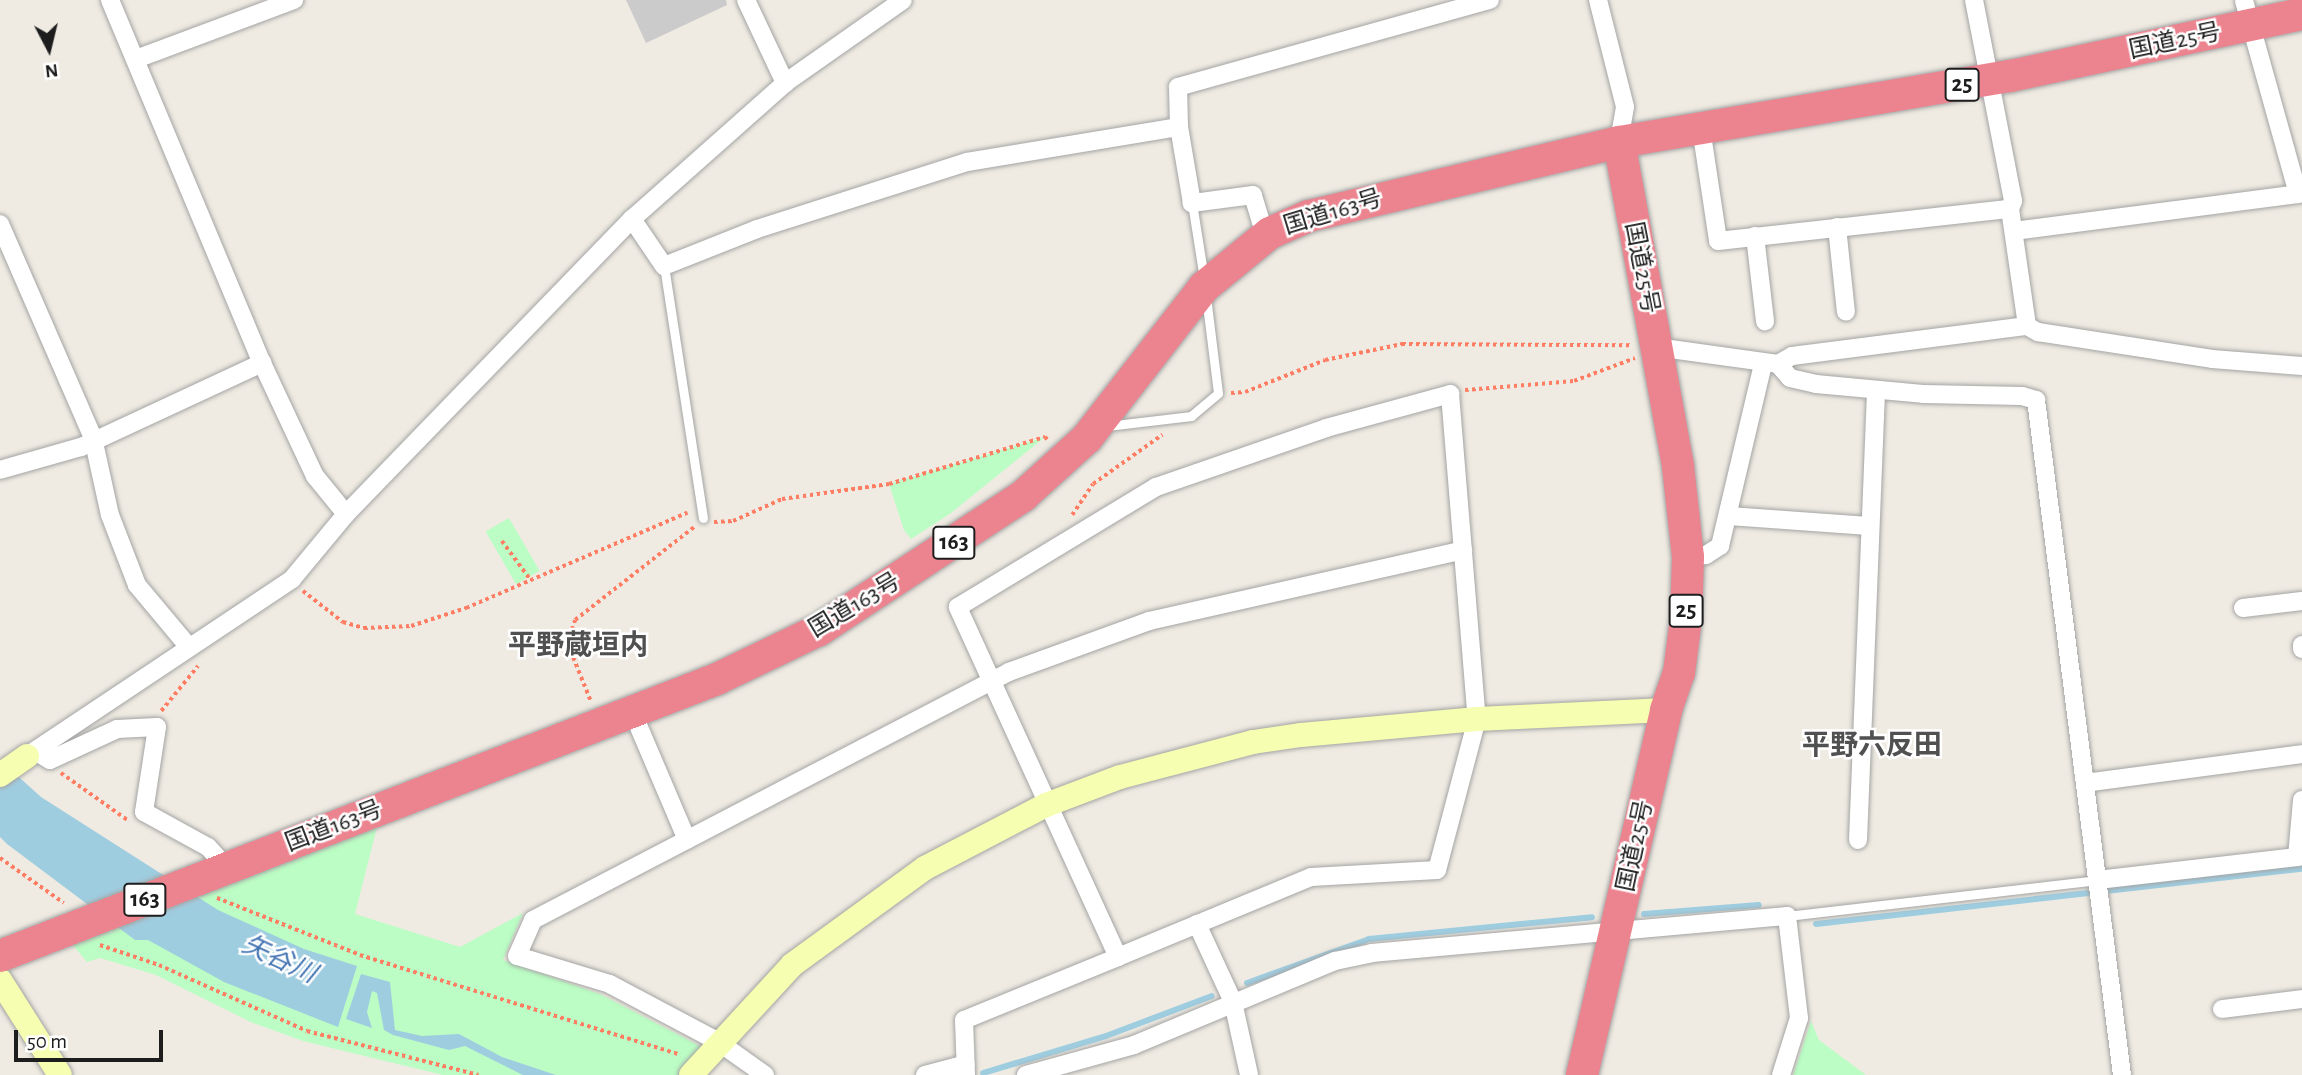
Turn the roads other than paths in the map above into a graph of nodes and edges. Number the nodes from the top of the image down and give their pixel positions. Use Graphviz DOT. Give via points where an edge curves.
graph roads {
  1 [pos="110,0"];
  2 [pos="294,0"];
  3 [pos="746,0"];
  4 [pos="903,0"];
  5 [pos="1490,0"];
  6 [pos="1598,0"];
  7 [pos="1975,0"];
  8 [pos="2248,13"];
  9 [pos="2302,14"];
  10 [pos="136,59"];
  11 [pos="1992,79"];
  12 [pos="785,83"];
  13 [pos="1179,127"];
  14 [pos="1701,128"];
  15 [pos="1619,142"];
  16 [pos="1192,203"];
  17 [pos="2010,209"];
  18 [pos="632,219"];
  19 [pos="0,224"];
  20 [pos="1837,227"];
  21 [pos="2014,231"];
  22 [pos="1270,233"];
  23 [pos="1755,236"];
  24 [pos="664,266"];
  25 [pos="1204,287"];
  26 [pos="1846,312"];
  27 [pos="1765,321"];
  28 [pos="2027,326"];
  29 [pos="1644,349"];
  30 [pos="262,363"];
  31 [pos="1771,364"];
  32 [pos="2302,366"];
  33 [pos="1876,390"];
  34 [pos="1095,428"];
  35 [pos="93,438"];
  36 [pos="0,470"];
  37 [pos="346,514"];
  38 [pos="1729,516"];
  39 [pos="703,518"];
  40 [pos="1869,526"];
  41 [pos="1463,550"];
  42 [pos="1688,557"];
  43 [pos="2302,601"];
  44 [pos="2243,608"];
  45 [pos="188,646"];
  46 [pos="990,682"];
  47 [pos="1666,710"];
  48 [pos="632,711"];
  49 [pos="1477,719"];
  50 [pos="2302,754"];
  51 [pos="37,756"];
  52 [pos="0,775"];
  53 [pos="2085,783"];
  54 [pos="2302,800"];
  55 [pos="1046,805"];
  56 [pos="687,840"];
  57 [pos="1858,840"];
  58 [pos="2299,856"];
  59 [pos="215,873"];
  60 [pos="2099,888"];
  61 [pos="1787,916"];
  62 [pos="1197,925"];
  63 [pos="1618,932"];
  64 [pos="0,956"];
  65 [pos="1118,957"];
  66 [pos="0,980"];
  67 [pos="2302,999"];
  68 [pos="1233,1002"];
  69 [pos="2222,1009"];
  70 [pos="701,1057"];
  71 [pos="966,1069"];
  72 [pos="60,1075"];
  73 [pos="765,1075"];
  74 [pos="925,1075"];
  75 [pos="1026,1075"];
  76 [pos="1249,1075"];
  77 [pos="1582,1075"];
  78 [pos="1781,1075"];
  79 [pos="2122,1075"];
  1 -- 10 [label="street"];
  2 -- 10 [label="street"];
  3 -- 12 [label="street"];
  4 -- 12 [label="street"];
  5 -- 13 [label="street" via="1178,87"];
  6 -- 15 [label="street" via="1625,107"];
  7 -- 11 [label="street"];
  8 -- 9 [label="highway, 国道25号 / 25"];
  8 -- 11 [label="highway, 国道25号 / 25"];
  8 -- 21 [label="street" via="2298,194"];
  10 -- 30 [label="street"];
  11 -- 14 [label="highway, 国道25号 / 25"];
  11 -- 17 [label="street" via="2013,201"];
  12 -- 18 [label="street"];
  13 -- 16 [label="street"];
  13 -- 24 [label="street" via="967,162 757,229"];
  14 -- 15 [label="highway, 国道25号 / 25"];
  14 -- 23 [label="street" via="1718,241"];
  15 -- 22 [label="highway, 国道163号 / 163" via="1343,207"];
  15 -- 29 [label="highway, 国道25号 / 25"];
  16 -- 22 [label="street" via="1254,195 1261,222"];
  16 -- 25 [label="lane"];
  17 -- 20 [label="street"];
  17 -- 21 [label="street"];
  18 -- 24 [label="street"];
  18 -- 37 [label="street"];
  19 -- 35 [label="street"];
  20 -- 23 [label="street"];
  20 -- 26 [label="street"];
  21 -- 28 [label="street"];
  22 -- 25 [label="highway, 国道163号 / 163"];
  23 -- 27 [label="street"];
  24 -- 39 [label="lane"];
  25 -- 34 [label="highway, 国道163号 / 163"];
  25 -- 34 [label="lane" via="1218,393 1191,416"];
  28 -- 31 [label="street" via="1792,356"];
  28 -- 32 [label="street" via="2038,332 2212,359"];
  29 -- 31 [label="street"];
  29 -- 42 [label="highway, 国道25号 / 25" via="1678,466"];
  30 -- 35 [label="street"];
  30 -- 37 [label="street" via="315,476"];
  31 -- 33 [label="street" via="1790,378"];
  31 -- 38 [label="street"];
  33 -- 40 [label="street"];
  33 -- 53 [label="street" via="2036,400"];
  34 -- 48 [label="highway, 国道163号 / 163" via="1023,496 819,630 717,679"];
  35 -- 36 [label="street" via="81,447"];
  35 -- 45 [label="street" via="110,515 137,585"];
  37 -- 45 [label="street" via="292,579"];
  38 -- 40 [label="street"];
  38 -- 42 [label="street" via="1720,546 1706,555"];
  40 -- 57 [label="street"];
  41 -- 46 [label="street" via="1149,621"];
  41 -- 46 [label="street" via="1450,394 1326,428 1156,487 958,607"];
  41 -- 49 [label="street"];
  42 -- 47 [label="highway, 国道25号 / 25" via="1679,673"];
  43 -- 44 [label="street"];
  45 -- 51 [label="street"];
  46 -- 55 [label="street"];
  46 -- 56 [label="street"];
  47 -- 49 [label="street"];
  47 -- 63 [label="highway, 国道25号 / 25"];
  48 -- 56 [label="street"];
  48 -- 59 [label="highway, 国道163号 / 163"];
  49 -- 55 [label="street" via="1253,742 1120,777"];
  49 -- 62 [label="street" via="1437,870 1311,877"];
  50 -- 53 [label="street"];
  51 -- 52 [label="street"];
  51 -- 59 [label="street" via="117,729 157,727 144,812 208,847"];
  53 -- 60 [label="street"];
  54 -- 58 [label="street"];
  55 -- 65 [label="street"];
  55 -- 70 [label="street" via="925,868 818,944"];
  56 -- 70 [label="street" via="533,920 517,956 610,984"];
  58 -- 60 [label="street"];
  59 -- 64 [label="highway, 国道163号 / 163" via="75,921"];
  60 -- 61 [label="lane"];
  60 -- 79 [label="street"];
  61 -- 63 [label="street"];
  61 -- 78 [label="street" via="1799,1018"];
  62 -- 65 [label="street"];
  62 -- 68 [label="street"];
  63 -- 68 [label="street" via="1372,953 1335,961"];
  63 -- 77 [label="highway, 国道25号 / 25"];
  65 -- 71 [label="street" via="964,1020"];
  66 -- 72 [label="street"];
  67 -- 69 [label="street"];
  68 -- 75 [label="street" via="1134,1045"];
  68 -- 76 [label="street"];
  70 -- 73 [label="street"];
  71 -- 74 [label="street"];
}
